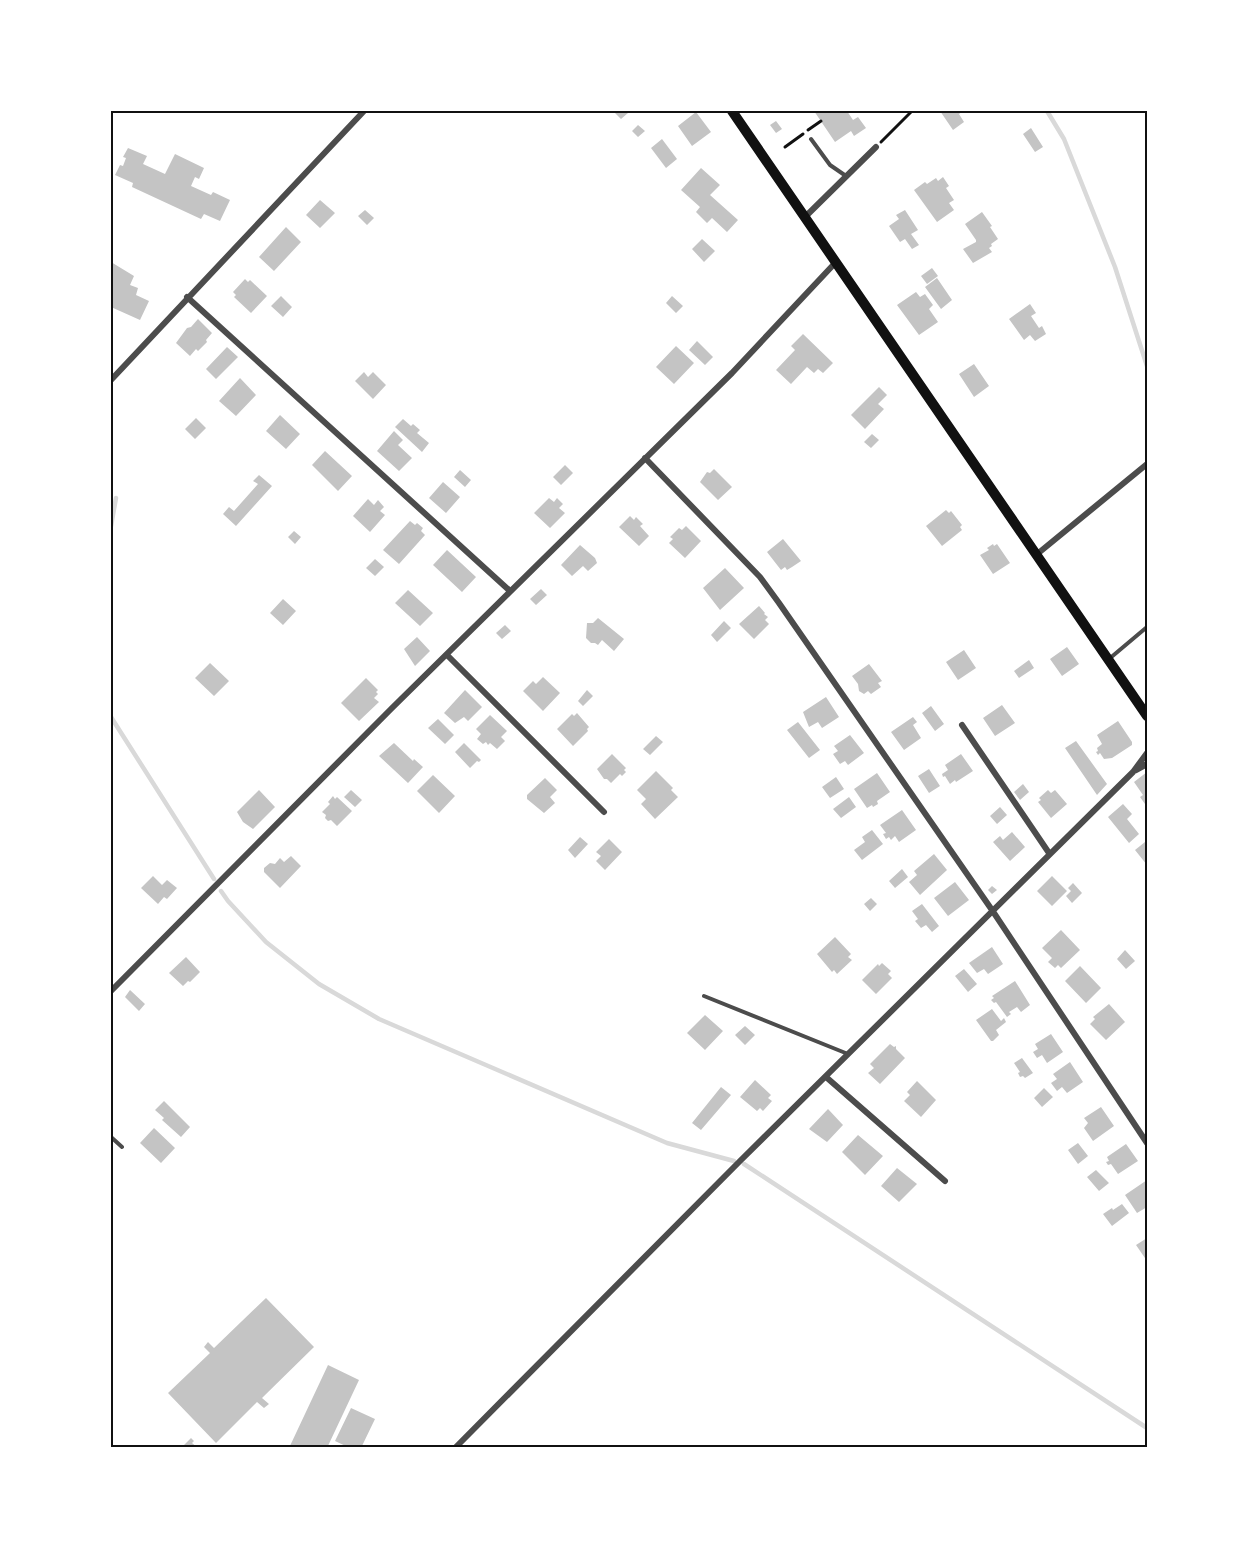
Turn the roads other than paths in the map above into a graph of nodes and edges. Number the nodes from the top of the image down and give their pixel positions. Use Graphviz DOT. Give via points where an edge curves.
graph roads {
  1 [pos="364,111"];
  2 [pos="732,111"];
  3 [pos="811,139"];
  4 [pos="876,147"];
  5 [pos="846,176"];
  6 [pos="805,217"];
  7 [pos="836,262"];
  8 [pos="187,297"];
  9 [pos="111,380"];
  10 [pos="645,458"];
  11 [pos="1147,464"];
  12 [pos="1036,555"];
  13 [pos="510,591"];
  14 [pos="1147,627"];
  15 [pos="447,655"];
  16 [pos="1108,660"];
  17 [pos="1147,716"];
  18 [pos="962,725"];
  19 [pos="1147,753"];
  20 [pos="1147,764"];
  21 [pos="1133,772"];
  22 [pos="604,812"];
  23 [pos="1049,853"];
  24 [pos="992,910"];
  25 [pos="111,991"];
  26 [pos="704,996"];
  27 [pos="849,1055"];
  28 [pos="826,1077"];
  29 [pos="111,1137"];
  30 [pos="1147,1143"];
  31 [pos="122,1147"];
  32 [pos="945,1181"];
  33 [pos="455,1448"];
  1 -- 8 [label="street"];
  2 -- 6 [label="main road"];
  3 -- 5 [label="lane" via="830,165"];
  4 -- 5 [label="street"];
  5 -- 6 [label="street"];
  6 -- 7 [label="main road"];
  7 -- 10 [label="street"];
  7 -- 12 [label="main road"];
  8 -- 9 [label="street"];
  8 -- 13 [label="street"];
  10 -- 13 [label="street"];
  10 -- 24 [label="street" via="772,594"];
  11 -- 12 [label="street"];
  12 -- 16 [label="main road"];
  13 -- 15 [label="street"];
  14 -- 16 [label="lane"];
  15 -- 22 [label="street"];
  15 -- 25 [label="street"];
  16 -- 17 [label="main road"];
  18 -- 23 [label="street"];
  19 -- 21 [label="street"];
  20 -- 21 [label="street"];
  21 -- 23 [label="street"];
  23 -- 24 [label="street"];
  24 -- 27 [label="street"];
  24 -- 30 [label="street"];
  26 -- 27 [label="lane"];
  27 -- 28 [label="street"];
  28 -- 32 [label="street"];
  28 -- 33 [label="street"];
  29 -- 31 [label="lane"];
}
